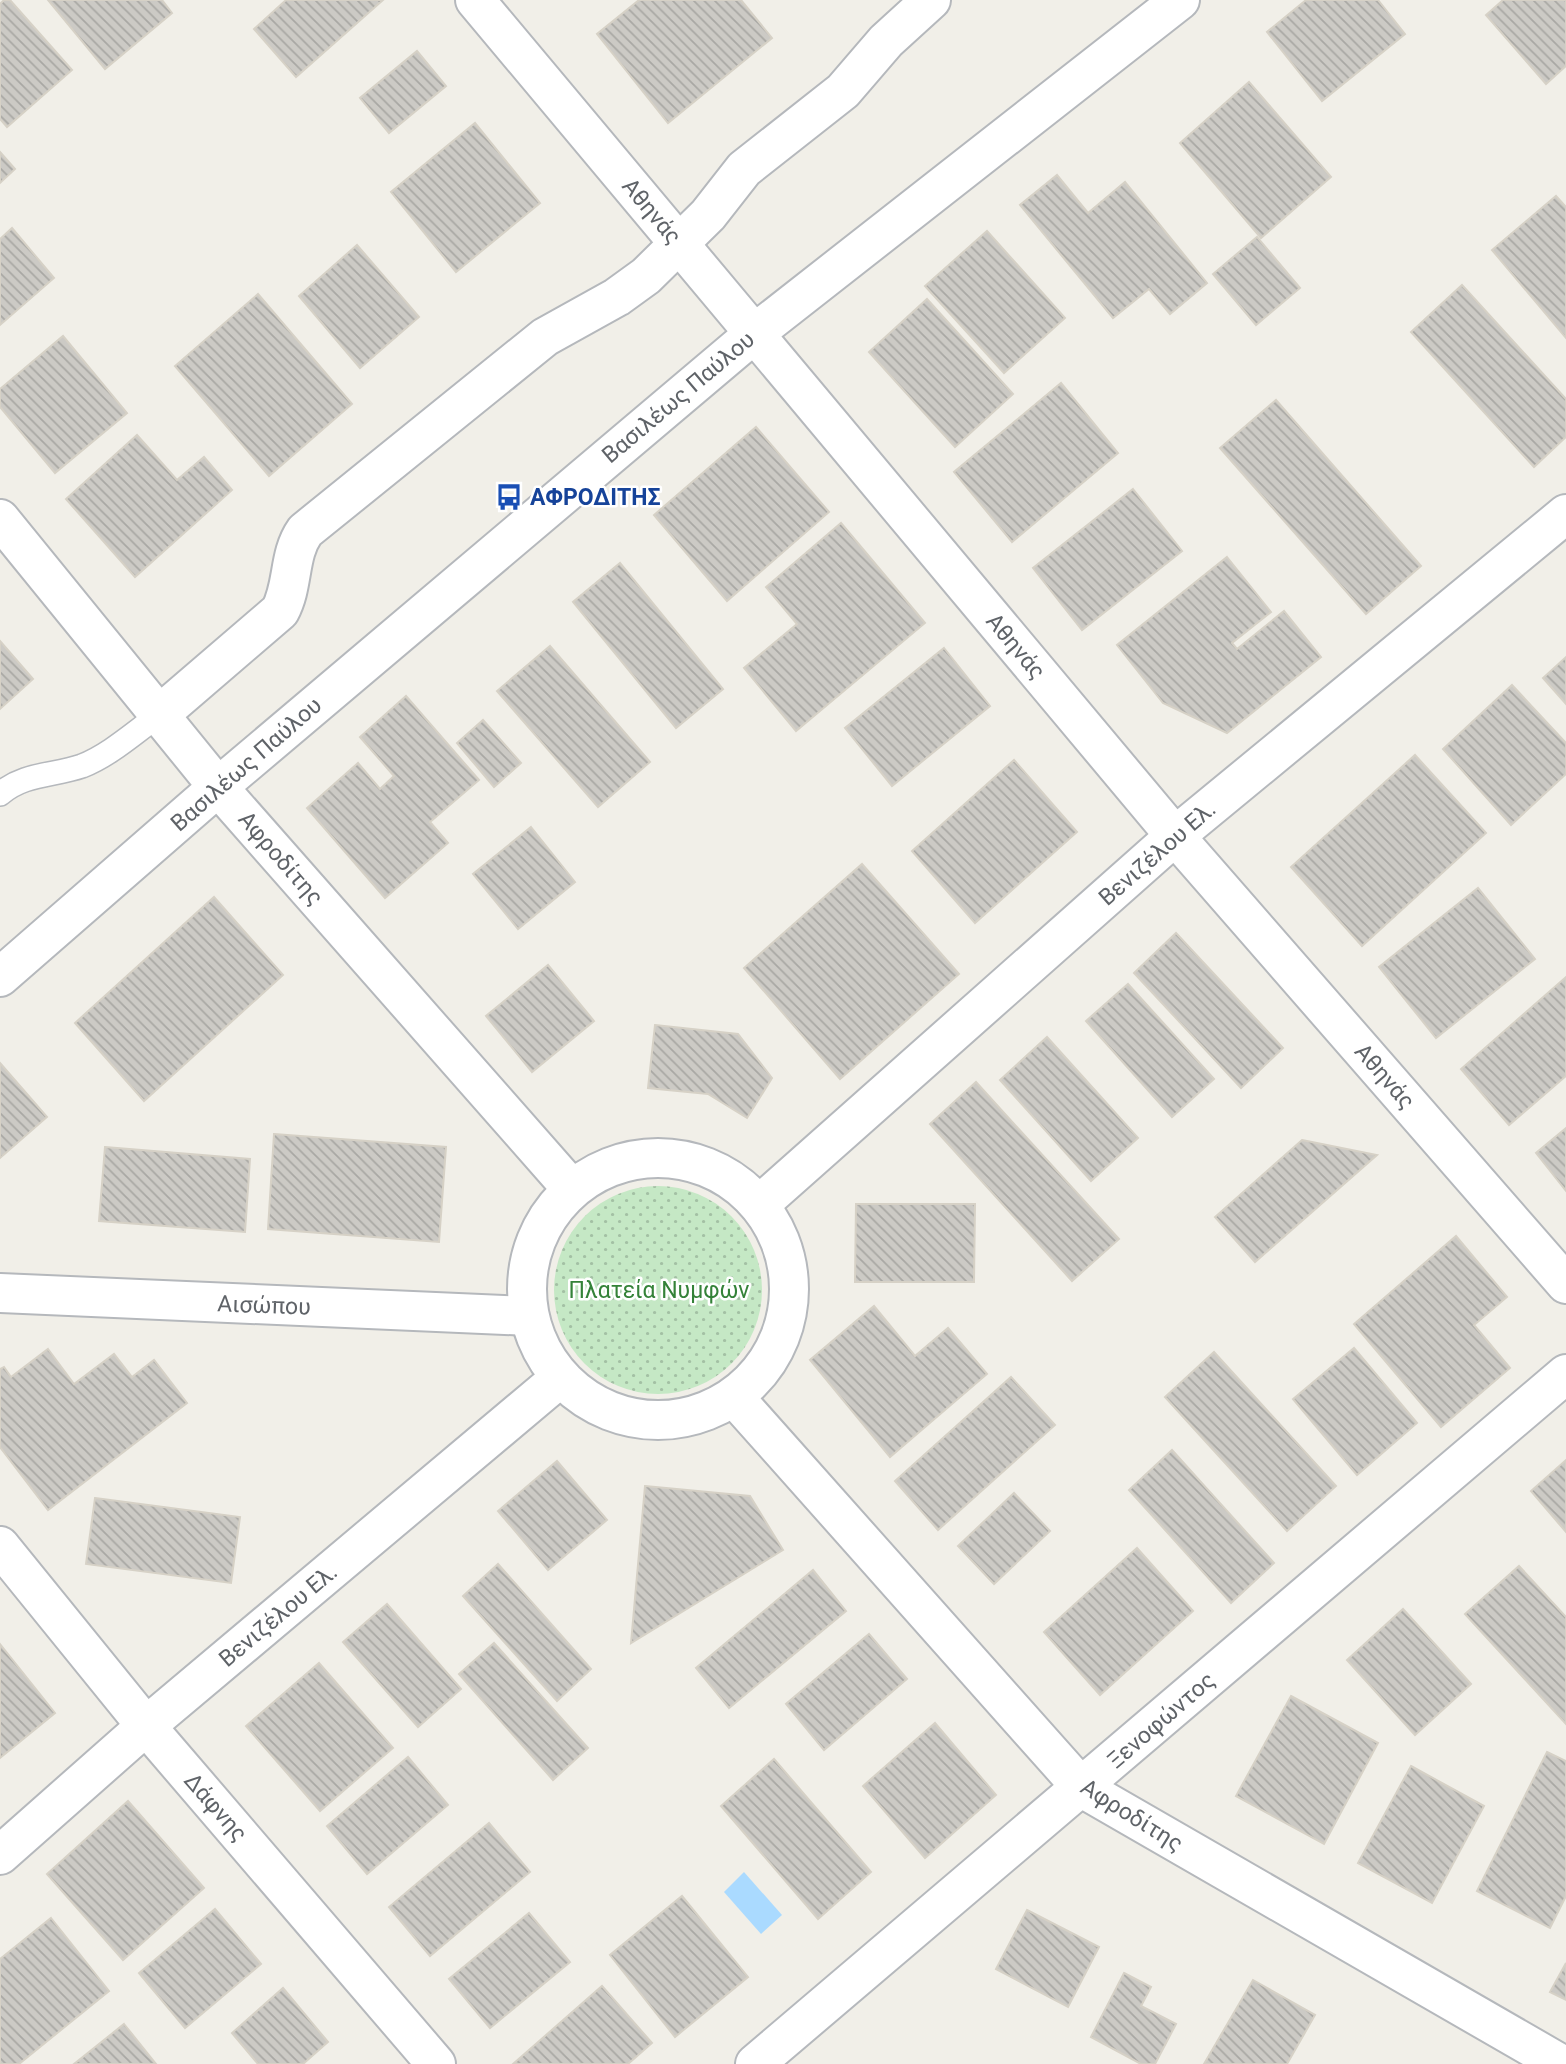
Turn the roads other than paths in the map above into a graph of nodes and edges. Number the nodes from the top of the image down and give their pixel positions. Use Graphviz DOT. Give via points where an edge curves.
graph roads {
  1 [pos="475,0"];
  2 [pos="931,0"];
  3 [pos="1180,0"];
  4 [pos="680,244"];
  5 [pos="755,333"];
  6 [pos="1566,514"];
  7 [pos="0,519"];
  8 [pos="159,715"];
  9 [pos="218,787"];
  10 [pos="0,794"];
  11 [pos="1175,836"];
  12 [pos="0,977"];
  13 [pos="572,1189"];
  14 [pos="759,1205"];
  15 [pos="1566,1284"];
  16 [pos="0,1293"];
  17 [pos="529,1316"];
  18 [pos="1566,1374"];
  19 [pos="560,1378"];
  20 [pos="734,1397"];
  21 [pos="0,1546"];
  22 [pos="146,1726"];
  23 [pos="1082,1788"];
  24 [pos="0,1855"];
  25 [pos="436,2064"];
  26 [pos="755,2064"];
  27 [pos="1561,2064"];
  1 -- 4 [label="street, Αθηνάς"];
  2 -- 4 [label="street" via="886,41 843,91 744,169"];
  3 -- 5 [label="street, Βασιλέως Παύλου"];
  4 -- 5 [label="street, Αθηνάς"];
  4 -- 8 [label="street" via="617,297 545,337 305,531 294,546 287,599 280,611"];
  5 -- 9 [label="street, Βασιλέως Παύλου"];
  5 -- 11 [label="street, Αθηνάς"];
  6 -- 11 [label="street, Βενιζέλου Ελ."];
  7 -- 8 [label="street, Αφροδίτης"];
  8 -- 9 [label="street, Αφροδίτης"];
  8 -- 10 [label="lane" via="97,759 32,776"];
  9 -- 12 [label="street, Βασιλέως Παύλου"];
  9 -- 13 [label="street, Αφροδίτης"];
  11 -- 14 [label="street, Βενιζέλου Ελ."];
  11 -- 15 [label="street, Αθηνάς"];
  13 -- 14 [label="street" via="605,1168 643,1158 683,1159 720,1173"];
  13 -- 17 [label="street" via="548,1215 533,1247 526,1282"];
  14 -- 20 [label="street" via="780,1240 789,1279 786,1320 771,1357"];
  16 -- 17 [label="street, Αισώπου"];
  17 -- 19 [label="street"];
  18 -- 23 [label="street, Ξενοφώντος"];
  19 -- 20 [label="street" via="597,1407 643,1421 691,1417"];
  19 -- 22 [label="street, Βενιζέλου Ελ."];
  20 -- 23 [label="street, Αφροδίτης"];
  21 -- 22 [label="street, Δάφνης"];
  22 -- 24 [label="street, Βενιζέλου Ελ."];
  22 -- 25 [label="street, Δάφνης"];
  23 -- 26 [label="street, Ξενοφώντος"];
  23 -- 27 [label="street, Αφροδίτης"];
}
